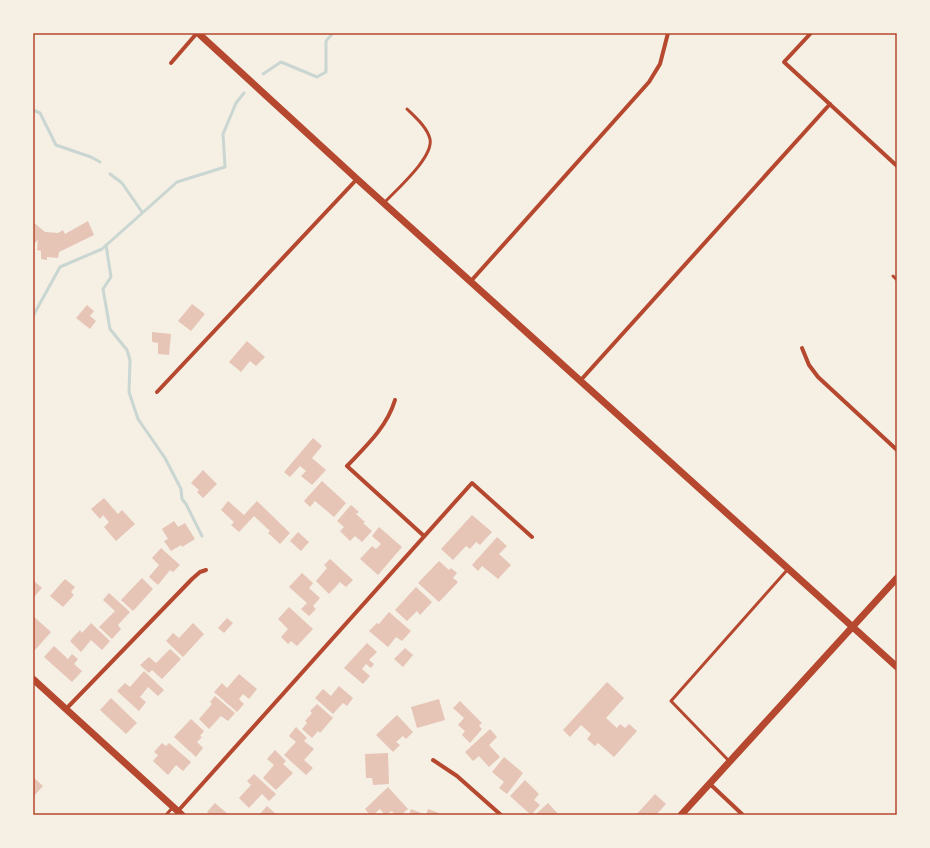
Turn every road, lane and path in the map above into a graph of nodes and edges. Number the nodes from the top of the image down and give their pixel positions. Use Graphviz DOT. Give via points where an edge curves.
graph roads {
  1 [pos="197,33"];
  2 [pos="668,33"];
  3 [pos="811,33"];
  4 [pos="171,63"];
  5 [pos="830,104"];
  6 [pos="407,109"];
  7 [pos="897,166"];
  8 [pos="357,179"];
  9 [pos="384,203"];
  10 [pos="893,276"];
  11 [pos="897,280"];
  12 [pos="471,281"];
  13 [pos="802,348"];
  14 [pos="580,381"];
  15 [pos="157,392"];
  16 [pos="395,400"];
  17 [pos="897,450"];
  18 [pos="424,536"];
  19 [pos="532,537"];
  20 [pos="789,568"];
  21 [pos="206,570"];
  22 [pos="897,578"];
  23 [pos="853,626"];
  24 [pos="897,667"];
  25 [pos="33,679"];
  26 [pos="66,709"];
  27 [pos="433,760"];
  28 [pos="730,762"];
  29 [pos="710,784"];
  30 [pos="178,811"];
  31 [pos="166,815"];
  32 [pos="501,815"];
  33 [pos="681,815"];
  34 [pos="744,815"];
  1 -- 4 [label="street"];
  1 -- 8 [label="street"];
  2 -- 12 [label="street" via="660,64 649,82"];
  3 -- 5 [label="street" via="784,62"];
  5 -- 7 [label="street"];
  5 -- 14 [label="street"];
  6 -- 9 [label="lane" via="430,138 430,147 423,161"];
  8 -- 9 [label="street"];
  8 -- 15 [label="street"];
  9 -- 12 [label="street"];
  10 -- 11 [label="lane"];
  12 -- 14 [label="street"];
  13 -- 17 [label="street" via="809,365 818,377"];
  14 -- 20 [label="street"];
  16 -- 18 [label="street" via="388,418 379,431 347,466"];
  18 -- 19 [label="street" via="472,483"];
  18 -- 30 [label="street"];
  20 -- 23 [label="street"];
  20 -- 28 [label="lane" via="671,701"];
  21 -- 26 [label="street" via="200,572"];
  22 -- 23 [label="street"];
  23 -- 24 [label="street"];
  23 -- 28 [label="street"];
  25 -- 26 [label="street"];
  26 -- 30 [label="street"];
  27 -- 32 [label="street" via="457,776"];
  28 -- 29 [label="street"];
  29 -- 33 [label="street"];
  29 -- 34 [label="street"];
  30 -- 31 [label="lane"];
}
